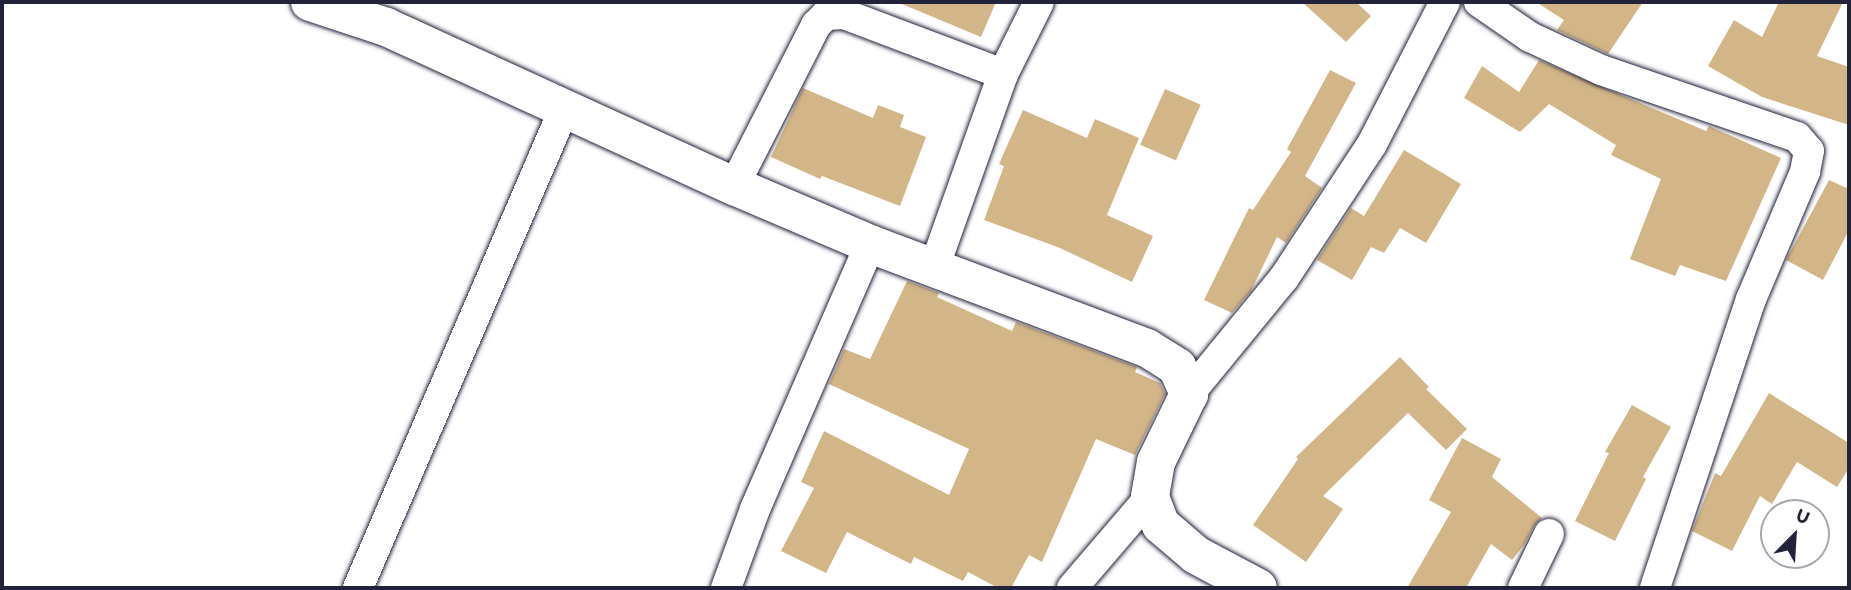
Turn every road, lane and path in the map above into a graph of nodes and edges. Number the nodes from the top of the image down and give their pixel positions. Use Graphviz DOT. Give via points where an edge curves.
graph roads {
  1 [pos="310,2"];
  2 [pos="1039,2"];
  3 [pos="1445,2"];
  4 [pos="1479,2"];
  5 [pos="1003,74"];
  6 [pos="565,107"];
  7 [pos="734,186"];
  8 [pos="870,244"];
  9 [pos="934,268"];
  10 [pos="1189,394"];
  11 [pos="1150,497"];
  12 [pos="1549,534"];
  13 [pos="358,588"];
  14 [pos="726,588"];
  15 [pos="1072,588"];
  16 [pos="1258,588"];
  17 [pos="1523,588"];
  18 [pos="1655,588"];
  1 -- 6 [label="street" via="386,27"];
  2 -- 5 [label="street"];
  3 -- 10 [label="street" via="1373,144 1284,278"];
  4 -- 18 [label="street" via="1530,37 1601,70 1797,137 1809,151 1805,172 1751,299"];
  5 -- 7 [label="street" via="844,14 826,15 816,25"];
  5 -- 9 [label="street"];
  6 -- 7 [label="street"];
  6 -- 13 [label="street"];
  7 -- 8 [label="street"];
  8 -- 9 [label="street"];
  8 -- 14 [label="street" via="755,509"];
  9 -- 10 [label="street" via="1147,348 1177,367"];
  10 -- 11 [label="street" via="1156,462"];
  11 -- 15 [label="street"];
  11 -- 16 [label="street" via="1161,525 1196,555"];
  12 -- 17 [label="street"];
}
